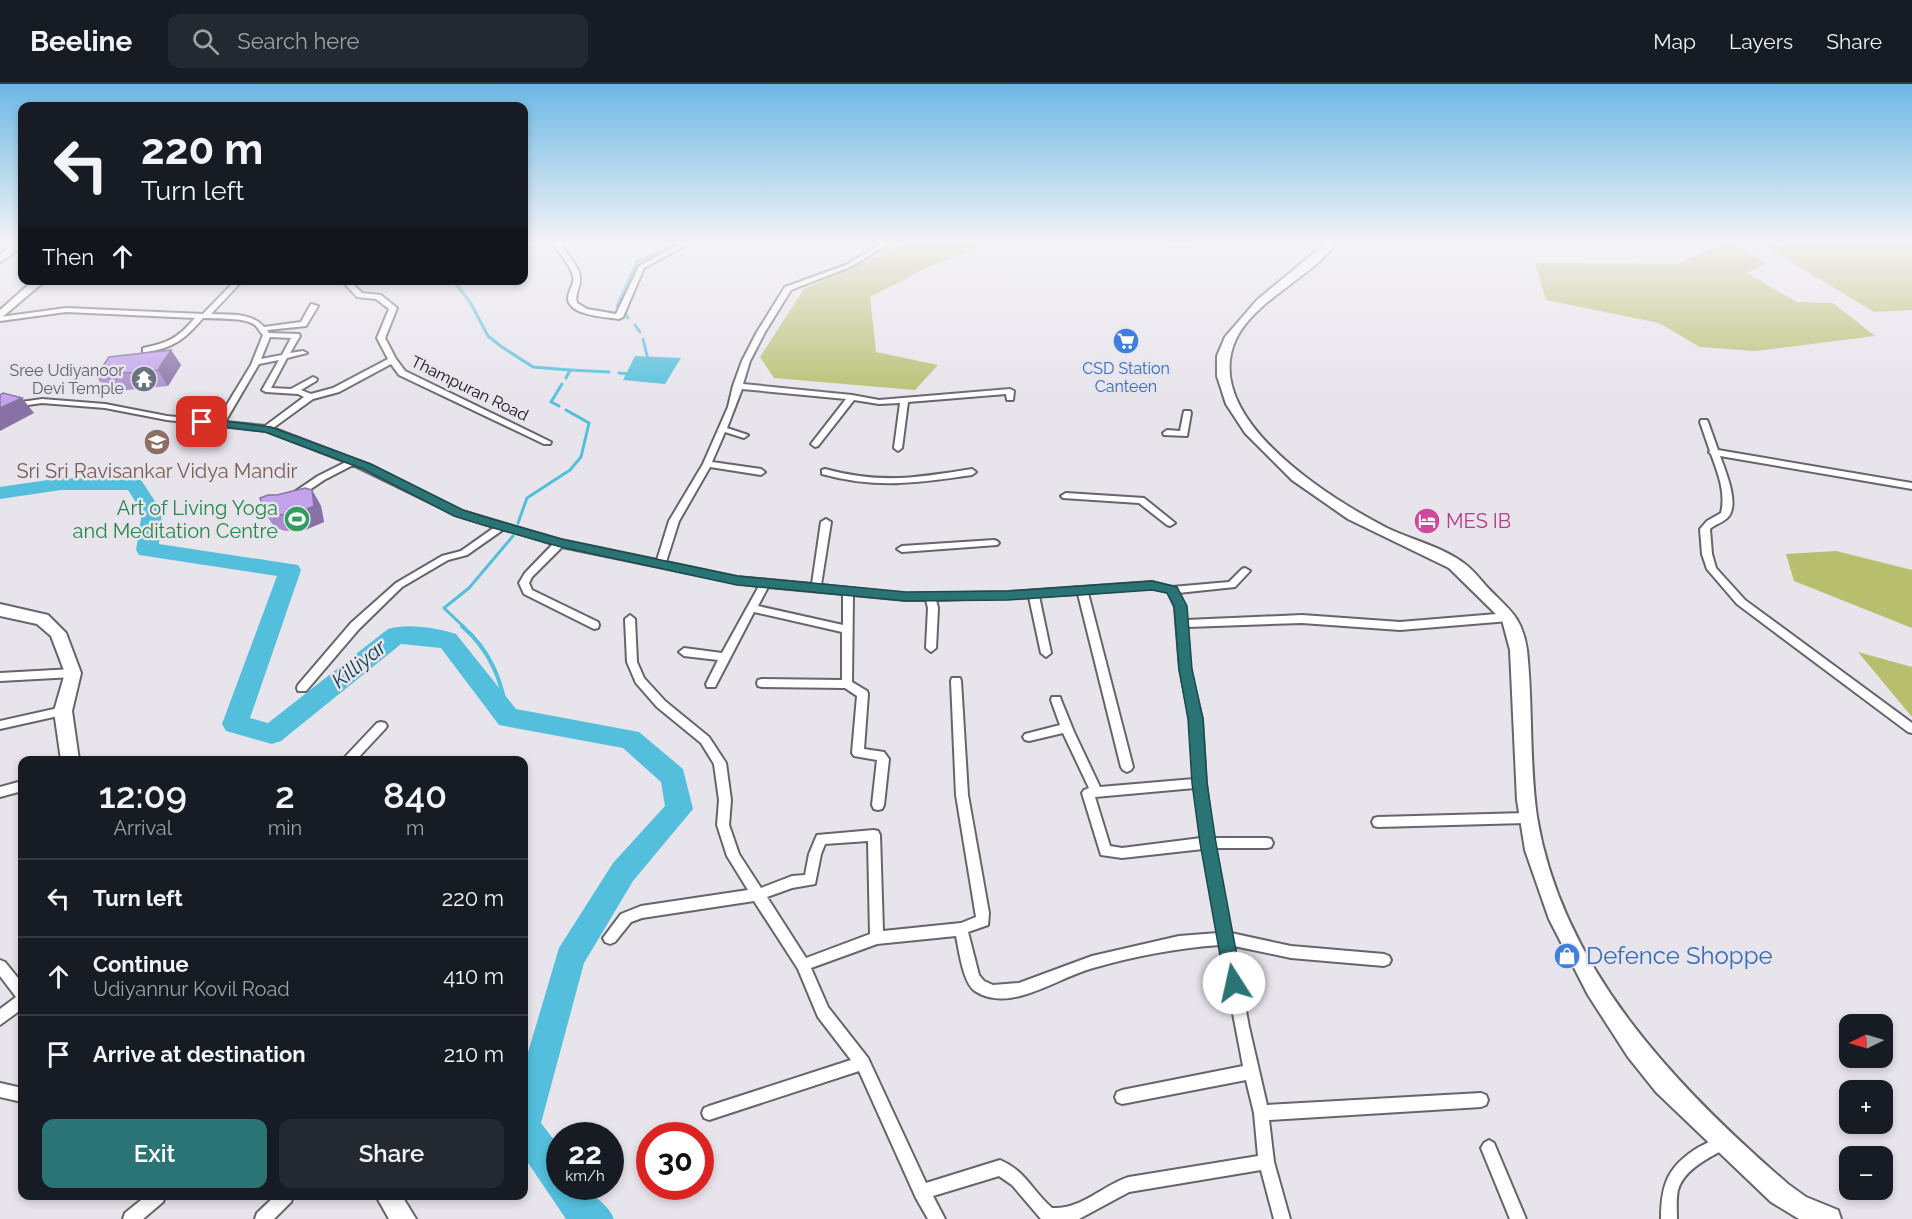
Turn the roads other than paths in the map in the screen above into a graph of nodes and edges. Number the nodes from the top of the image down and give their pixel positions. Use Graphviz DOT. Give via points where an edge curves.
graph roads {
  1 [pos="23,296"];
  2 [pos="224,296"];
  3 [pos="369,296"];
  4 [pos="573,296"];
  5 [pos="627,296"];
  6 [pos="785,296"];
  7 [pos="1271,296"];
  8 [pos="314,306"];
  9 [pos="203,316"];
  10 [pos="0,317"];
  11 [pos="264,333"];
  12 [pos="147,350"];
  13 [pos="303,353"];
  14 [pos="285,356"];
  15 [pos="392,360"];
  16 [pos="256,362"];
  17 [pos="313,379"];
  18 [pos="737,386"];
  19 [pos="293,391"];
  20 [pos="310,397"];
  21 [pos="852,397"];
  22 [pos="1010,398"];
  23 [pos="904,400"];
  24 [pos="0,407"];
  25 [pos="1187,413"];
  26 [pos="1704,422"];
  27 [pos="220,423"];
  28 [pos="267,429"];
  29 [pos="722,429"];
  30 [pos="1167,433"];
  31 [pos="744,435"];
  32 [pos="547,442"];
  33 [pos="815,444"];
  34 [pos="898,448"];
  35 [pos="1713,452"];
  36 [pos="352,462"];
  37 [pos="707,464"];
  38 [pos="761,472"];
  39 [pos="825,472"];
  40 [pos="972,472"];
  41 [pos="1912,486"];
  42 [pos="1066,496"];
  43 [pos="292,499"];
  44 [pos="826,522"];
  45 [pos="1170,523"];
  46 [pos="502,526"];
  47 [pos="561,543"];
  48 [pos="994,543"];
  49 [pos="902,549"];
  50 [pos="661,564"];
  51 [pos="1245,571"];
  52 [pos="765,583"];
  53 [pos="816,587"];
  54 [pos="1082,590"];
  55 [pos="1172,590"];
  56 [pos="848,593"];
  57 [pos="1033,594"];
  58 [pos="930,597"];
  59 [pos="751,608"];
  60 [pos="0,610"];
  61 [pos="1509,617"];
  62 [pos="630,619"];
  63 [pos="1182,624"];
  64 [pos="594,625"];
  65 [pos="848,630"];
  66 [pos="931,648"];
  67 [pos="684,652"];
  68 [pos="1046,653"];
  69 [pos="725,657"];
  70 [pos="73,674"];
  71 [pos="0,677"];
  72 [pos="956,681"];
  73 [pos="762,683"];
  74 [pos="711,684"];
  75 [pos="847,684"];
  76 [pos="303,688"];
  77 [pos="1056,700"];
  78 [pos="63,711"];
  79 [pos="0,725"];
  80 [pos="381,726"];
  81 [pos="1066,728"];
  82 [pos="1912,729"];
  83 [pos="1029,737"];
  84 [pos="69,756"];
  85 [pos="353,756"];
  86 [pos="1126,767"];
  87 [pos="1200,783"];
  88 [pos="18,787"];
  89 [pos="1096,791"];
  90 [pos="0,792"];
  91 [pos="878,805"];
  92 [pos="1528,818"];
  93 [pos="1378,822"];
  94 [pos="1208,843"];
  95 [pos="1267,843"];
  96 [pos="760,894"];
  97 [pos="961,929"];
  98 [pos="610,938"];
  99 [pos="877,938"];
  100 [pos="1226,938"];
  101 [pos="1384,960"];
  102 [pos="803,965"];
  103 [pos="0,966"];
  104 [pos="18,988"];
  105 [pos="18,1004"];
  106 [pos="0,1018"];
  107 [pos="863,1063"];
  108 [pos="1252,1072"];
  109 [pos="0,1090"];
  110 [pos="18,1094"];
  111 [pos="1122,1097"];
  112 [pos="1481,1100"];
  113 [pos="709,1113"];
  114 [pos="1261,1113"];
  115 [pos="1725,1141"];
  116 [pos="1489,1148"];
  117 [pos="1266,1162"];
  118 [pos="922,1192"];
  119 [pos="152,1200"];
  120 [pos="281,1200"];
  121 [pos="391,1200"];
  122 [pos="131,1219"];
  123 [pos="263,1219"];
  124 [pos="404,1219"];
  125 [pos="937,1219"];
  126 [pos="1282,1219"];
  127 [pos="1518,1219"];
  128 [pos="1668,1219"];
  129 [pos="1829,1219"];
  1 -- 10 [label="main road"];
  2 -- 9 [label="street"];
  3 -- 15 [label="street, Thampuran Road" via="378,297 393,308 381,338"];
  4 -- 5 [label="street" via="575,306 619,317"];
  6 -- 18 [label="street" via="761,332"];
  7 -- 61 [label="main road" via="1232,331 1222,362 1231,402 1261,445 1297,475 1302,485 1366,522 1459,567"];
  8 -- 11 [label="street" via="303,324 270,327"];
  9 -- 10 [label="street" via="66,310"];
  9 -- 11 [label="street" via="244,318 256,322"];
  9 -- 12 [label="street" via="168,347"];
  11 -- 14 [label="street" via="296,334"];
  11 -- 16 [label="street"];
  13 -- 14 [label="street"];
  14 -- 16 [label="street"];
  14 -- 19 [label="street" via="266,390"];
  15 -- 20 [label="street" via="336,390"];
  15 -- 32 [label="street, Thampuran Road" via="402,373 426,386 481,408"];
  16 -- 27 [label="street"];
  17 -- 19 [label="street"];
  18 -- 21 [label="street"];
  18 -- 29 [label="street"];
  19 -- 20 [label="street"];
  20 -- 28 [label="street"];
  21 -- 23 [label="street" via="879,402"];
  21 -- 33 [label="street"];
  22 -- 23 [label="street" via="1010,391"];
  23 -- 34 [label="street"];
  24 -- 27 [label="street" via="42,401"];
  25 -- 30 [label="street" via="1184,434"];
  26 -- 35 [label="street"];
  27 -- 28 [label="street"];
  28 -- 36 [label="street"];
  29 -- 31 [label="street"];
  29 -- 37 [label="street"];
  35 -- 41 [label="street"];
  35 -- 82 [label="street" via="1728,503 1727,513 1711,521 1705,530 1707,554 1721,581 1753,613"];
  36 -- 43 [label="street"];
  36 -- 46 [label="street" via="459,513"];
  37 -- 38 [label="street"];
  37 -- 50 [label="street" via="674,521"];
  39 -- 40 [label="street" via="880,483"];
  42 -- 45 [label="street" via="1141,500"];
  44 -- 53 [label="street"];
  46 -- 47 [label="street"];
  46 -- 76 [label="street" via="464,553 445,558 399,585 355,626"];
  47 -- 50 [label="street"];
  47 -- 64 [label="street" via="524,583 528,592"];
  48 -- 49 [label="street"];
  50 -- 52 [label="street"];
  51 -- 55 [label="street" via="1232,585"];
  52 -- 53 [label="street"];
  52 -- 59 [label="street"];
  53 -- 56 [label="street"];
  54 -- 55 [label="street" via="1152,585"];
  54 -- 57 [label="street"];
  54 -- 86 [label="street"];
  55 -- 63 [label="street" via="1180,606"];
  56 -- 58 [label="street"];
  56 -- 65 [label="street"];
  57 -- 58 [label="street"];
  57 -- 68 [label="street"];
  58 -- 66 [label="street"];
  59 -- 65 [label="street"];
  59 -- 69 [label="street"];
  60 -- 70 [label="main road" via="42,619 58,633"];
  61 -- 63 [label="street" via="1400,626 1302,620"];
  61 -- 92 [label="main road" via="1518,646"];
  62 -- 96 [label="street" via="632,662 640,680 661,705 705,740 720,763 725,801 723,825 733,856"];
  63 -- 87 [label="street" via="1185,669 1196,719"];
  65 -- 75 [label="street"];
  67 -- 69 [label="street"];
  69 -- 74 [label="street"];
  70 -- 71 [label="street"];
  70 -- 78 [label="main road"];
  72 -- 97 [label="street" via="962,795 983,913 983,921"];
  73 -- 75 [label="street"];
  75 -- 91 [label="street" via="863,694 858,753 880,755 883,759"];
  77 -- 81 [label="street"];
  78 -- 79 [label="street"];
  78 -- 84 [label="main road"];
  80 -- 85 [label="street"];
  81 -- 83 [label="street"];
  81 -- 89 [label="street"];
  87 -- 89 [label="street"];
  87 -- 94 [label="street"];
  88 -- 90 [label="street"];
  89 -- 94 [label="street" via="1088,793 1106,850 1122,853"];
  92 -- 93 [label="street"];
  92 -- 115 [label="main road" via="1544,882 1584,967 1658,1076"];
  94 -- 95 [label="street"];
  94 -- 100 [label="street"];
  96 -- 98 [label="street" via="641,912 626,918"];
  96 -- 99 [label="street" via="792,882 811,880 821,839 874,835"];
  96 -- 102 [label="street"];
  97 -- 99 [label="street"];
  97 -- 100 [label="street" via="972,978 992,992 1018,990 1092,962 1143,950"];
  99 -- 102 [label="street"];
  100 -- 101 [label="street" via="1291,952"];
  100 -- 108 [label="street"];
  102 -- 107 [label="street" via="823,1012"];
  103 -- 104 [label="street"];
  105 -- 106 [label="street"];
  107 -- 113 [label="street"];
  107 -- 118 [label="street"];
  108 -- 111 [label="street"];
  108 -- 114 [label="street"];
  109 -- 110 [label="street"];
  112 -- 114 [label="street"];
  114 -- 117 [label="street"];
  115 -- 128 [label="street" via="1674,1176 1667,1200"];
  115 -- 129 [label="main road" via="1790,1201"];
  116 -- 127 [label="street"];
  117 -- 118 [label="street" via="1126,1185 1063,1217 1042,1211 1022,1182 1000,1168"];
  117 -- 126 [label="street"];
  118 -- 125 [label="street"];
  119 -- 122 [label="street"];
  120 -- 123 [label="street"];
  121 -- 124 [label="main road"];
}
